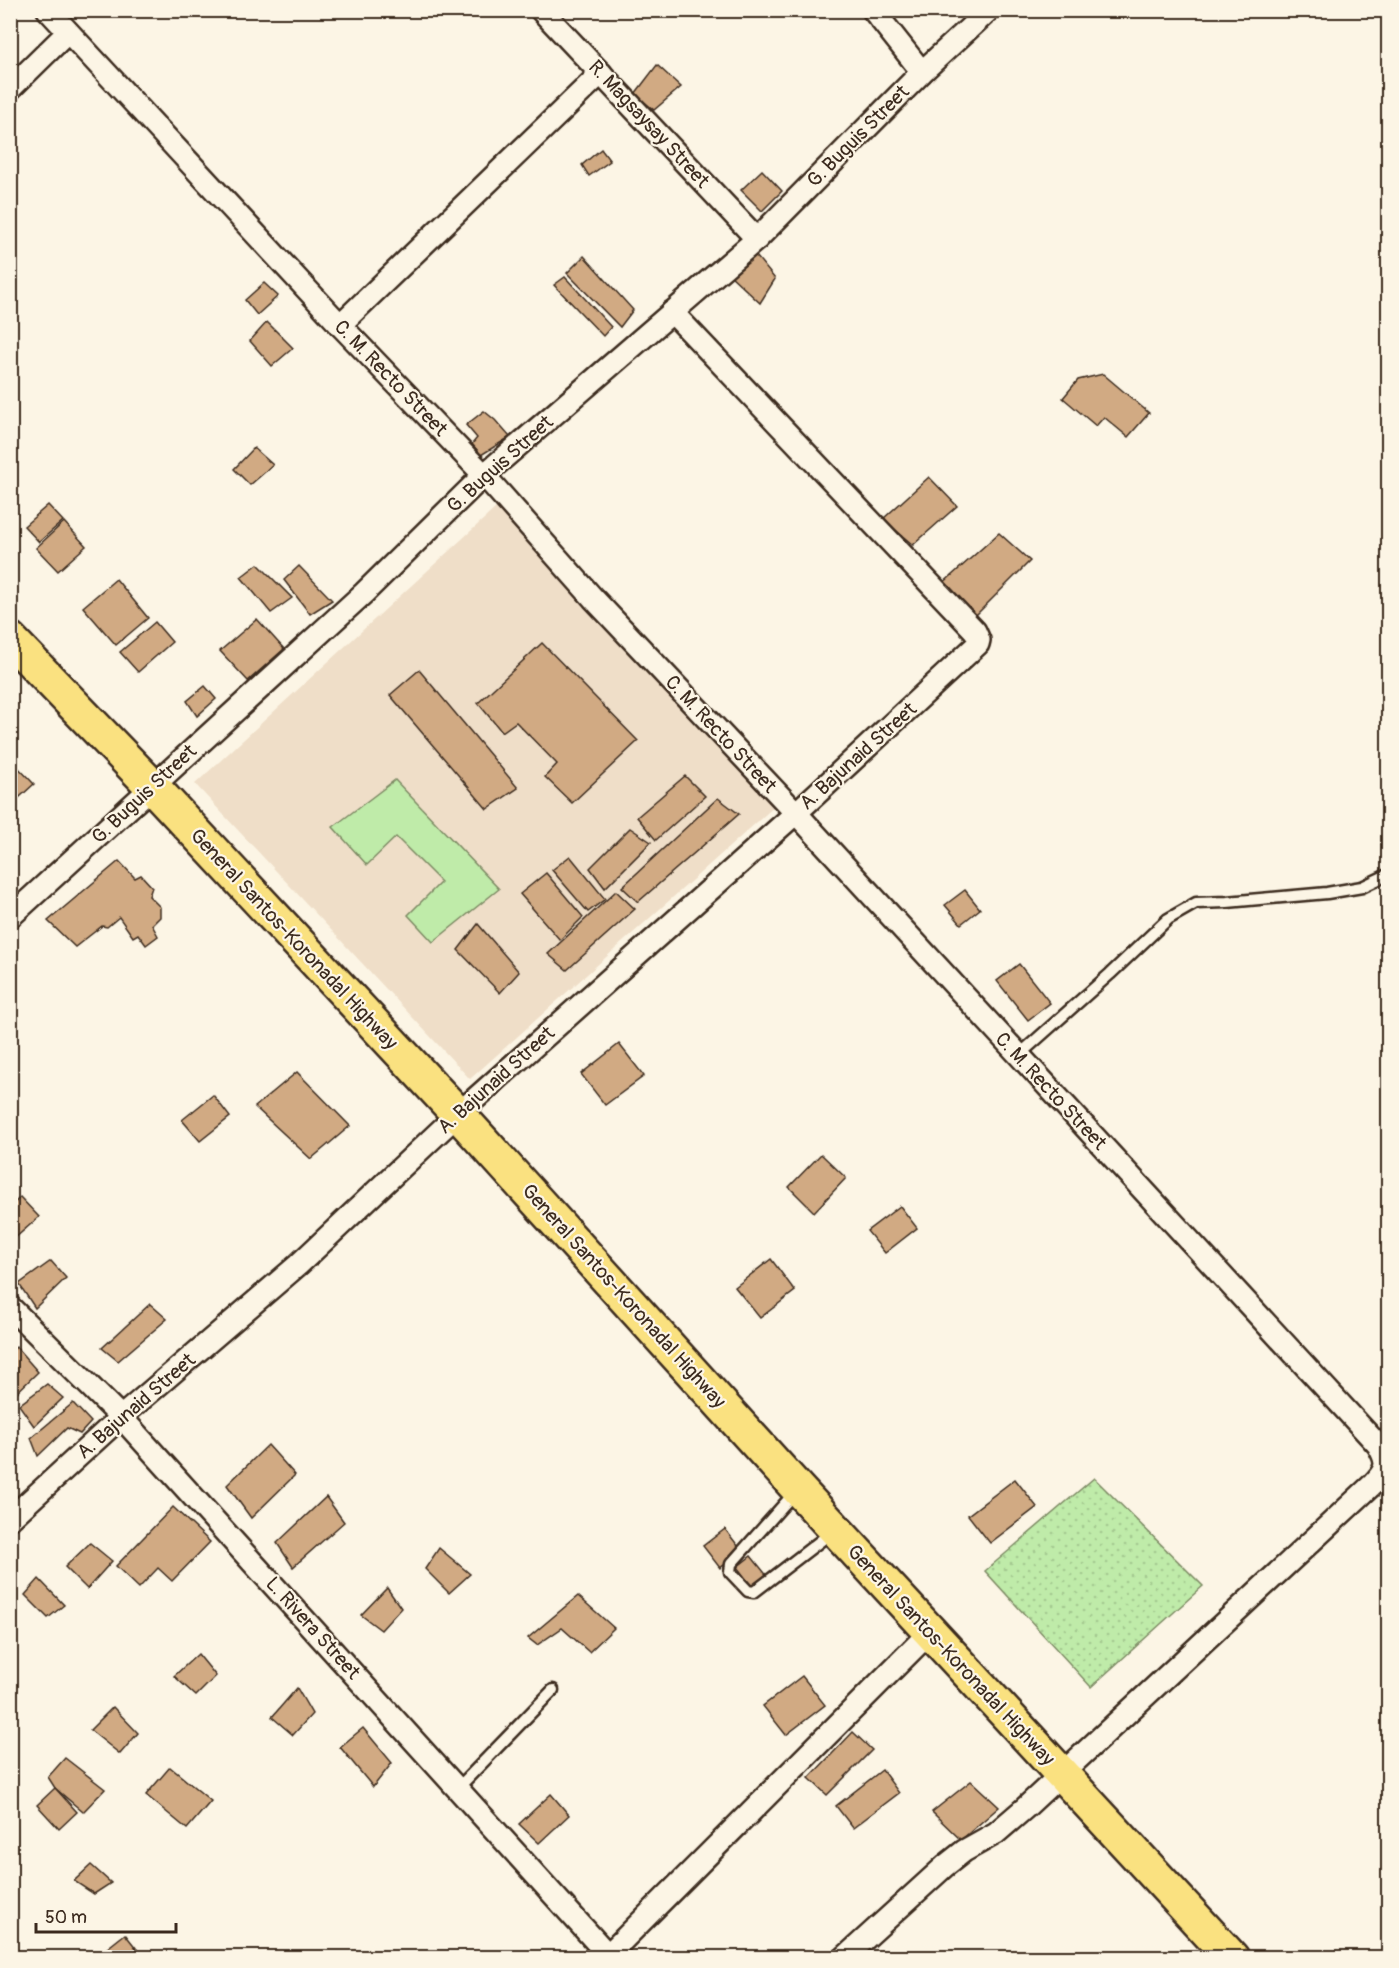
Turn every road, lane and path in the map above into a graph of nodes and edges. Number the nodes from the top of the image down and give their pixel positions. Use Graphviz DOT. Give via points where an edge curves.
graph roads {
  1 [pos="48,10"];
  2 [pos="541,10"];
  3 [pos="873,10"];
  4 [pos="989,10"];
  5 [pos="68,32"];
  6 [pos="922,72"];
  7 [pos="600,73"];
  8 [pos="10,89"];
  9 [pos="757,238"];
  10 [pos="672,312"];
  11 [pos="340,325"];
  12 [pos="484,475"];
  13 [pos="10,639"];
  14 [pos="152,786"];
  15 [pos="796,813"];
  16 [pos="1387,875"];
  17 [pos="10,917"];
  18 [pos="1019,1055"];
  19 [pos="458,1114"];
  20 [pos="10,1306"];
  21 [pos="121,1417"];
  22 [pos="798,1489"];
  23 [pos="10,1519"];
  24 [pos="836,1530"];
  25 [pos="930,1632"];
  26 [pos="554,1690"];
  27 [pos="1060,1774"];
  28 [pos="458,1788"];
  29 [pos="844,1958"];
  30 [pos="1232,1958"];
  1 -- 5 [label="street, C. M. Recto Street"];
  2 -- 7 [label="street, R. Magsaysay Street"];
  3 -- 6 [label="street"];
  4 -- 6 [label="street, G. Buguis Street"];
  5 -- 8 [label="street"];
  5 -- 11 [label="street, C. M. Recto Street"];
  6 -- 9 [label="street, G. Buguis Street"];
  7 -- 9 [label="street, R. Magsaysay Street"];
  7 -- 11 [label="street"];
  9 -- 10 [label="street, G. Buguis Street"];
  10 -- 12 [label="street, G. Buguis Street"];
  10 -- 15 [label="street, A. Bajunaid Street" via="975,631 979,640 976,647"];
  11 -- 12 [label="street, C. M. Recto Street"];
  12 -- 14 [label="street, G. Buguis Street" via="364,593"];
  12 -- 15 [label="street, C. M. Recto Street" via="593,598"];
  13 -- 14 [label="highway, General Santos-Koronadal Highway"];
  14 -- 17 [label="street, G. Buguis Street"];
  14 -- 19 [label="highway, General Santos-Koronadal Highway"];
  15 -- 18 [label="street, C. M. Recto Street"];
  15 -- 19 [label="street, A. Bajunaid Street"];
  16 -- 18 [label="lane" via="1362,888 1196,903 1161,925"];
  18 -- 27 [label="street, C. M. Recto Street" via="1378,1444 1386,1463 1373,1484"];
  19 -- 21 [label="street, A. Bajunaid Street" via="298,1265"];
  19 -- 22 [label="highway, General Santos-Koronadal Highway"];
  20 -- 21 [label="street, L. Rivera Street"];
  21 -- 23 [label="street, A. Bajunaid Street"];
  21 -- 28 [label="street, L. Rivera Street"];
  22 -- 24 [label="highway, General Santos-Koronadal Highway"];
  22 -- 24 [label="lane" via="731,1564 730,1572 748,1591 754,1592"];
  24 -- 25 [label="highway, General Santos-Koronadal Highway"];
  25 -- 27 [label="highway, General Santos-Koronadal Highway"];
  25 -- 28 [label="street, L. Rivera Street" via="608,1955"];
  26 -- 28 [label="lane"];
  27 -- 29 [label="street" via="996,1833 945,1866"];
  27 -- 30 [label="highway, General Santos-Koronadal Highway"];
}
